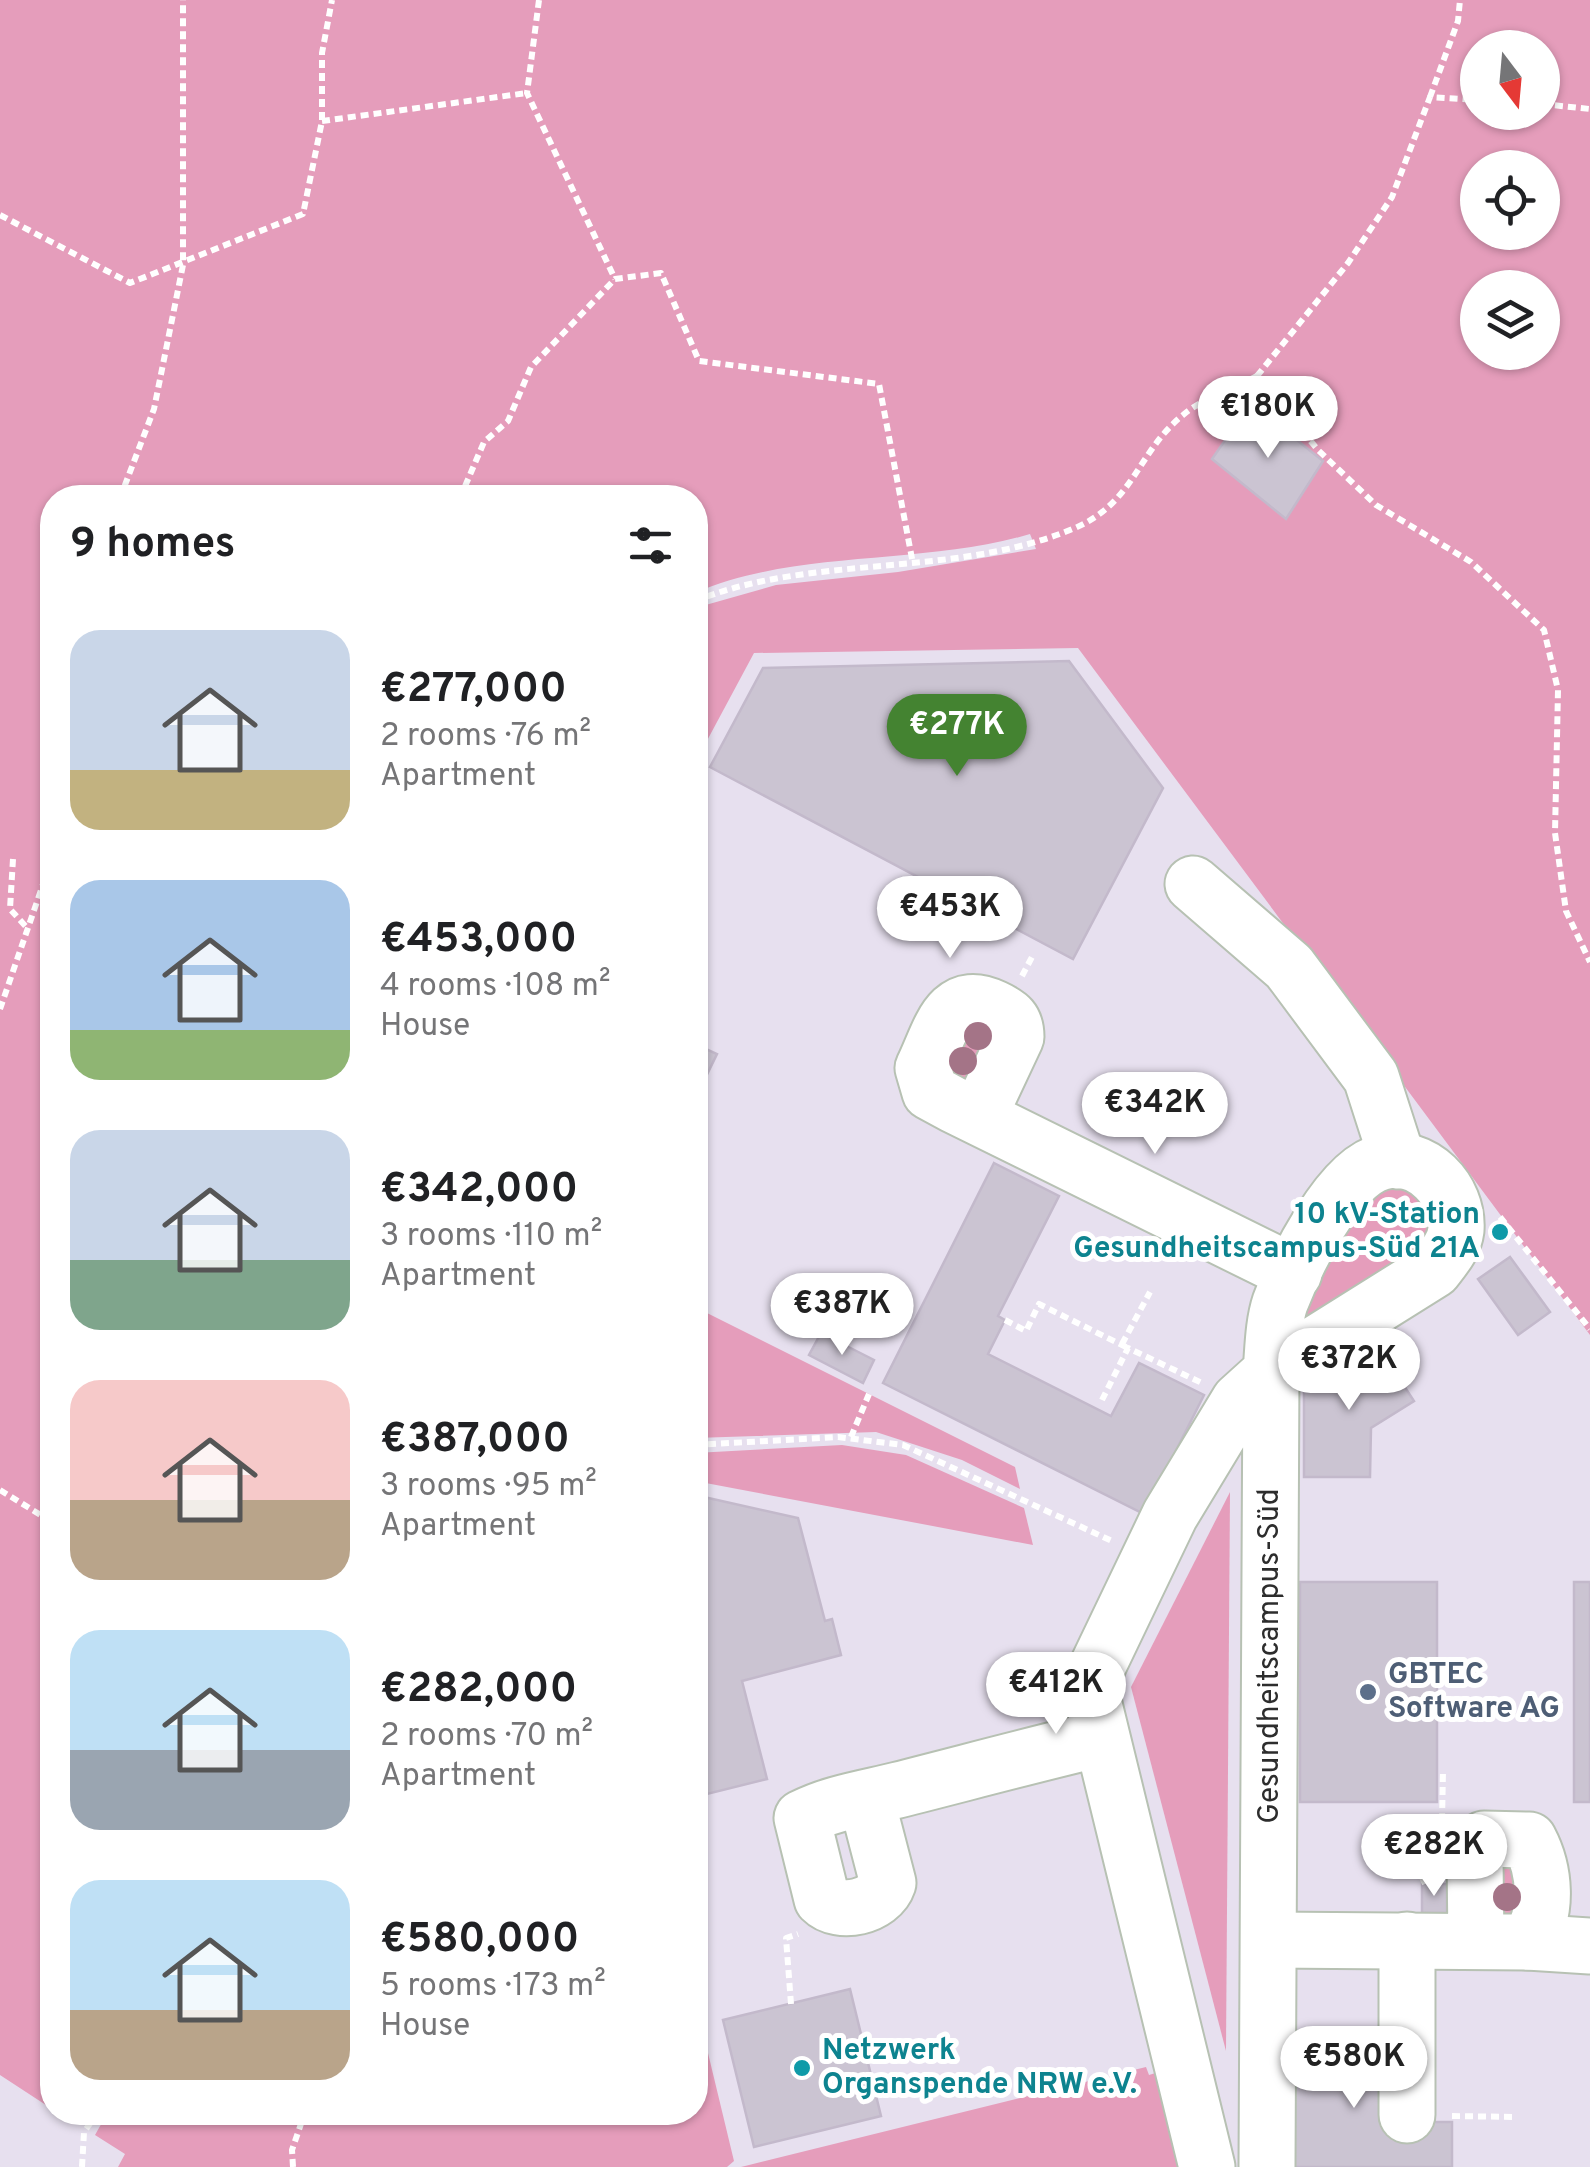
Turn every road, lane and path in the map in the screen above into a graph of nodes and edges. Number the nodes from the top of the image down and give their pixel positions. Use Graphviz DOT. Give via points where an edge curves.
graph roads {
  1 [pos="184,0"];
  2 [pos="332,0"];
  3 [pos="539,0"];
  4 [pos="1460,0"];
  5 [pos="527,93"];
  6 [pos="1430,98"];
  7 [pos="1460,99"];
  8 [pos="1560,106"];
  9 [pos="1590,109"];
  10 [pos="322,121"];
  11 [pos="0,216"];
  12 [pos="183,266"];
  13 [pos="614,279"];
  14 [pos="1257,376"];
  15 [pos="125,485"];
  16 [pos="466,485"];
  17 [pos="912,564"];
  18 [pos="708,597"];
  19 [pos="13,859"];
  20 [pos="1193,884"];
  21 [pos="40,895"];
  22 [pos="29,930"];
  23 [pos="1590,962"];
  24 [pos="0,1009"];
  25 [pos="978,1116"];
  26 [pos="1398,1161"];
  27 [pos="1456,1212"];
  28 [pos="1294,1273"];
  29 [pos="1150,1292"];
  30 [pos="1005,1320"];
  31 [pos="1590,1329"];
  32 [pos="1125,1346"];
  33 [pos="1270,1372"];
  34 [pos="1200,1382"];
  35 [pos="869,1394"];
  36 [pos="1102,1400"];
  37 [pos="851,1438"];
  38 [pos="708,1444"];
  39 [pos="0,1490"];
  40 [pos="40,1515"];
  41 [pos="1150,1559"];
  42 [pos="1100,1739"];
  43 [pos="1443,1770"];
  44 [pos="866,1798"];
  45 [pos="1425,1884"];
  46 [pos="1534,1929"];
  47 [pos="786,1938"];
  48 [pos="1269,1940"];
  49 [pos="1407,1940"];
  50 [pos="1590,1946"];
  51 [pos="791,2004"];
  52 [pos="1407,2116"];
  53 [pos="89,2125"];
  54 [pos="301,2125"];
  55 [pos="82,2167"];
  56 [pos="293,2167"];
  57 [pos="1207,2167"];
  58 [pos="1267,2167"];
  1 -- 12 [label="path"];
  2 -- 10 [label="path" via="322,53"];
  3 -- 5 [label="path"];
  4 -- 6 [label="path"];
  5 -- 10 [label="path"];
  5 -- 13 [label="path"];
  6 -- 7 [label="path"];
  6 -- 14 [label="path" via="1392,197"];
  8 -- 9 [label="path"];
  10 -- 12 [label="path" via="303,214"];
  11 -- 12 [label="path" via="130,283"];
  12 -- 15 [label="path" via="154,409"];
  13 -- 16 [label="path" via="532,367 508,421 484,442"];
  13 -- 17 [label="path" via="662,274 699,361 879,384"];
  14 -- 17 [label="path" via="1184,414 1154,445 1118,503 1075,528 992,552"];
  14 -- 23 [label="path" via="1376,506 1472,562 1544,630 1558,690 1556,833 1566,910"];
  17 -- 18 [label="path" via="776,578"];
  19 -- 22 [label="path" via="10,909"];
  20 -- 26 [label="street" via="1289,966 1371,1077"];
  21 -- 22 [label="path"];
  22 -- 24 [label="path"];
  25 -- 28 [label="street"];
  26 -- 27 [label="street" via="1428,1170 1445,1186"];
  26 -- 28 [label="street, Gesundheitscampus-Süd" via="1356,1174"];
  27 -- 31 [label="path" via="1483,1200 1522,1239"];
  27 -- 33 [label="street" via="1450,1249 1434,1270"];
  28 -- 33 [label="street, Gesundheitscampus-Süd" via="1279,1306"];
  29 -- 32 [label="path"];
  30 -- 32 [label="path" via="1026,1330 1039,1304"];
  32 -- 34 [label="path"];
  32 -- 36 [label="path"];
  33 -- 41 [label="street" via="1209,1444"];
  33 -- 48 [label="street, Gesundheitscampus-Süd"];
  35 -- 37 [label="path"];
  37 -- 38 [label="path"];
  37 -- 41 [label="path" via="904,1445"];
  39 -- 40 [label="path"];
  41 -- 42 [label="street" via="1092,1669"];
  42 -- 44 [label="street"];
  42 -- 57 [label="street"];
  43 -- 45 [label="path" via="1442,1822 1417,1866"];
  46 -- 49 [label="street"];
  46 -- 50 [label="street"];
  47 -- 51 [label="path"];
  48 -- 49 [label="street"];
  48 -- 58 [label="street, Gesundheitscampus-Süd"];
  49 -- 52 [label="street"];
  53 -- 55 [label="path"];
  54 -- 56 [label="path"];
}
